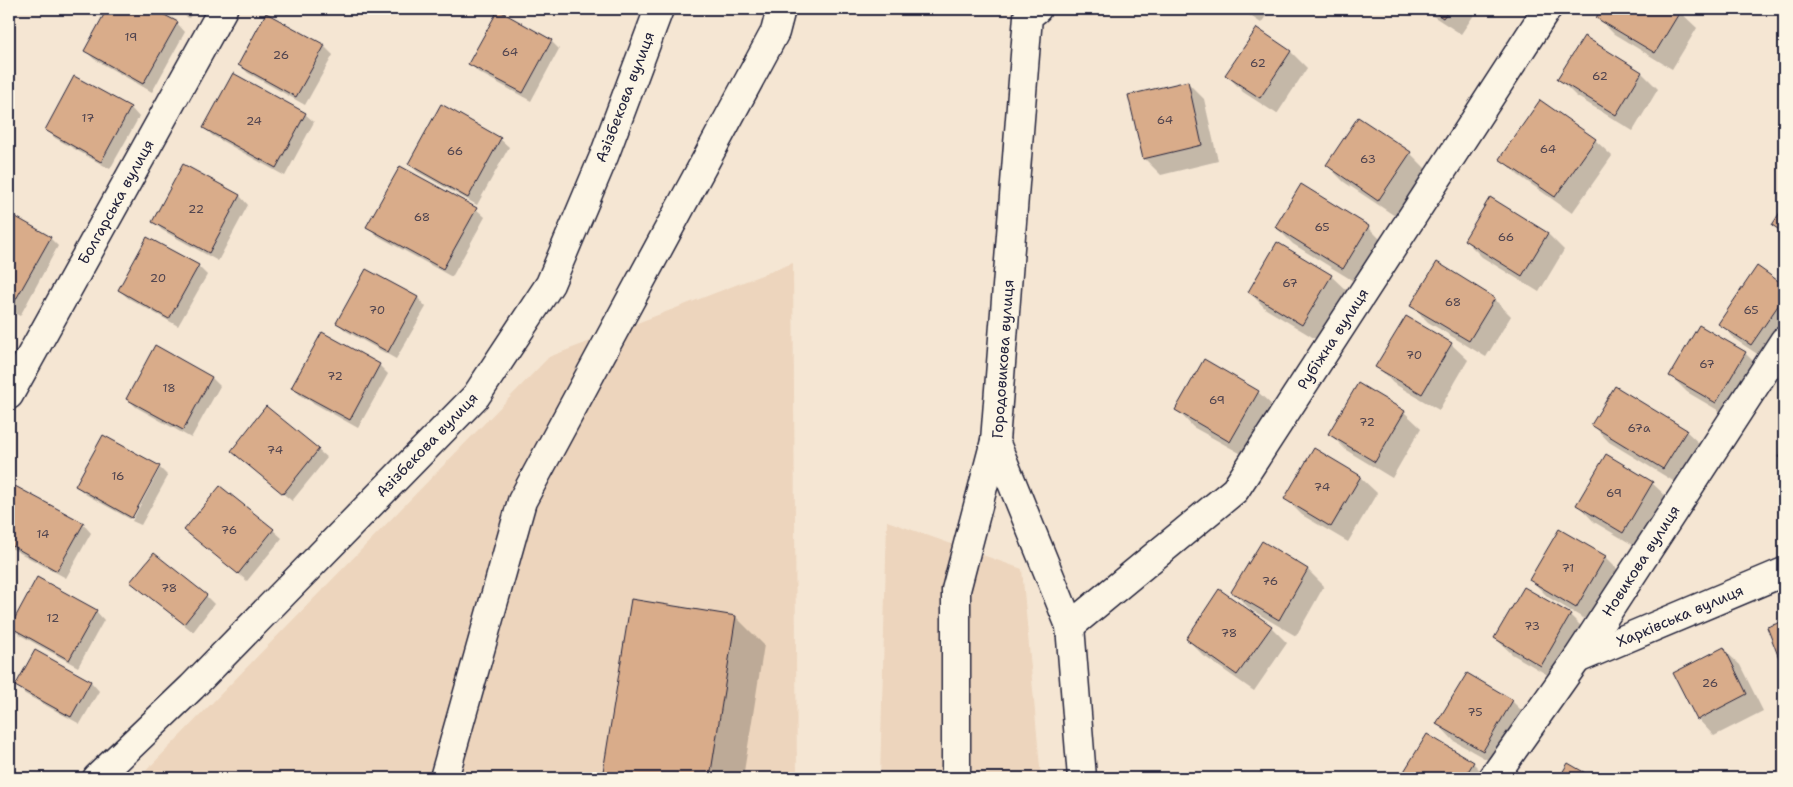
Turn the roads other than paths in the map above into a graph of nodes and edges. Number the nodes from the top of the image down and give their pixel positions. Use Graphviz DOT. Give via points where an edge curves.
graph roads {
  1 [pos="223,9"];
  2 [pos="659,9"];
  3 [pos="781,9"];
  4 [pos="1547,9"];
  5 [pos="1032,13"];
  6 [pos="1784,341"];
  7 [pos="17,360"];
  8 [pos="9,395"];
  9 [pos="996,441"];
  10 [pos="1784,572"];
  11 [pos="1070,626"];
  12 [pos="1576,659"];
  13 [pos="97,778"];
  14 [pos="444,778"];
  15 [pos="956,778"];
  16 [pos="1082,778"];
  17 [pos="1493,778"];
  1 -- 7 [label="street, Болгарська вулиця"];
  2 -- 13 [label="street, Азізбекова вулиця" via="604,156 550,284 476,396 192,687"];
  3 -- 14 [label="street" via="775,32 522,501"];
  4 -- 11 [label="street, Рубіжна вулиця" via="1235,490"];
  5 -- 9 [label="street, Городовикова вулиця"];
  6 -- 12 [label="street, Новикова вулиця"];
  7 -- 8 [label="street, Болгарська вулиця"];
  9 -- 11 [label="street, Городовикова вулиця"];
  9 -- 15 [label="street" via="956,590"];
  10 -- 12 [label="street, Харківська вулиця"];
  11 -- 16 [label="street, Городовикова вулиця"];
  12 -- 17 [label="street, Новикова вулиця"];
}
